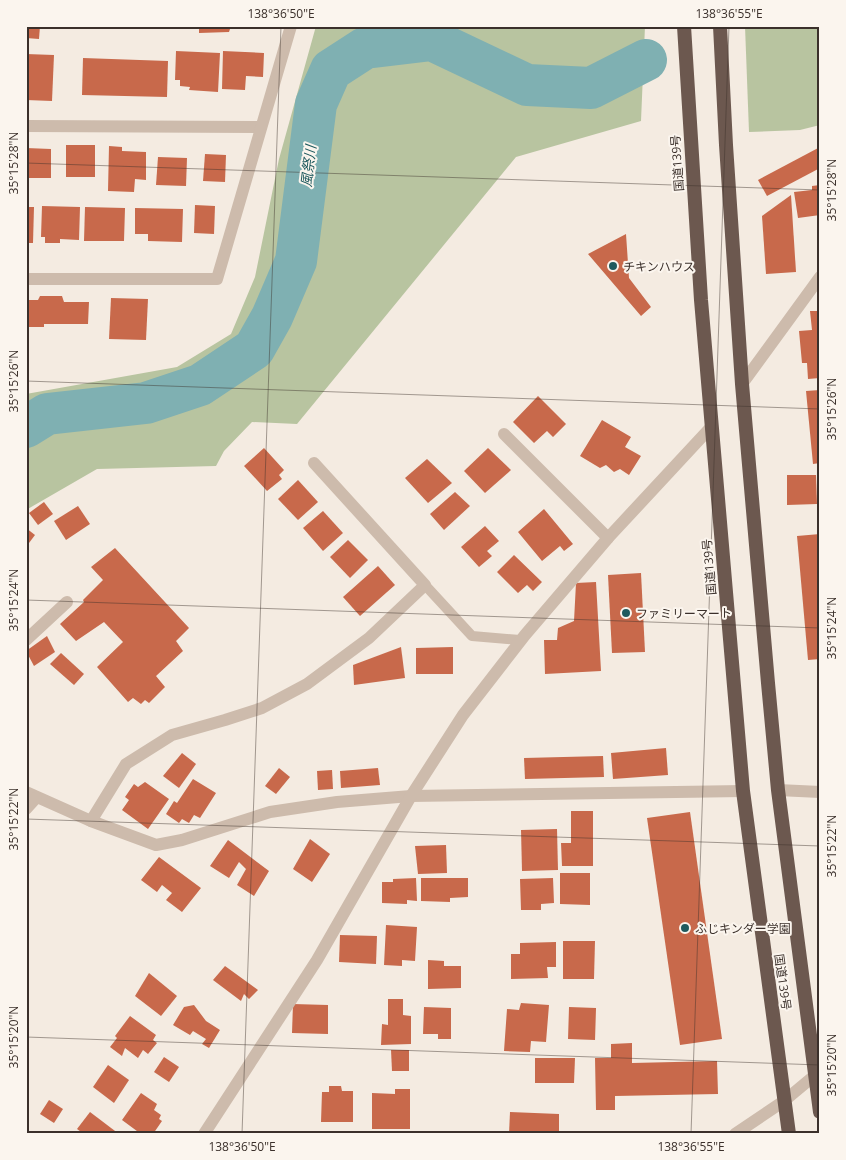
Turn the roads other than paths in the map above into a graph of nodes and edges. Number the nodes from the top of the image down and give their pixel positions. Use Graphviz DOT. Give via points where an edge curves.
graph roads {
  1 [pos="291,26"];
  2 [pos="684,26"];
  3 [pos="720,26"];
  4 [pos="26,126"];
  5 [pos="261,127"];
  6 [pos="820,277"];
  7 [pos="26,279"];
  8 [pos="742,384"];
  9 [pos="712,426"];
  10 [pos="504,434"];
  11 [pos="314,463"];
  12 [pos="608,538"];
  13 [pos="426,585"];
  14 [pos="67,602"];
  15 [pos="26,640"];
  16 [pos="520,640"];
  17 [pos="778,790"];
  18 [pos="743,791"];
  19 [pos="820,792"];
  20 [pos="31,795"];
  21 [pos="411,796"];
  22 [pos="26,809"];
  23 [pos="90,821"];
  24 [pos="817,1072"];
  25 [pos="784,1101"];
  26 [pos="820,1112"];
  27 [pos="204,1134"];
  28 [pos="735,1134"];
  29 [pos="789,1134"];
  1 -- 5 [label="street"];
  2 -- 9 [label="highway, 国道139号"];
  3 -- 8 [label="highway, 国道139号"];
  4 -- 5 [label="street"];
  5 -- 7 [label="street" via="217,279"];
  6 -- 8 [label="street"];
  8 -- 17 [label="highway, 国道139号"];
  9 -- 12 [label="street"];
  9 -- 18 [label="highway, 国道139号"];
  10 -- 12 [label="street"];
  11 -- 13 [label="street"];
  12 -- 16 [label="street"];
  13 -- 16 [label="lane" via="472,636"];
  13 -- 23 [label="street" via="369,638 307,684 262,708 172,735 126,764"];
  14 -- 15 [label="street"];
  16 -- 21 [label="street" via="463,715"];
  17 -- 19 [label="street"];
  17 -- 24 [label="highway, 国道139号"];
  18 -- 21 [label="street"];
  18 -- 25 [label="highway, 国道139号"];
  20 -- 22 [label="street"];
  20 -- 23 [label="street"];
  21 -- 23 [label="street" via="270,812 156,845"];
  21 -- 27 [label="street" via="317,960"];
  24 -- 25 [label="street"];
  24 -- 26 [label="highway, 国道139号"];
  25 -- 28 [label="street"];
  25 -- 29 [label="highway, 国道139号"];
}
